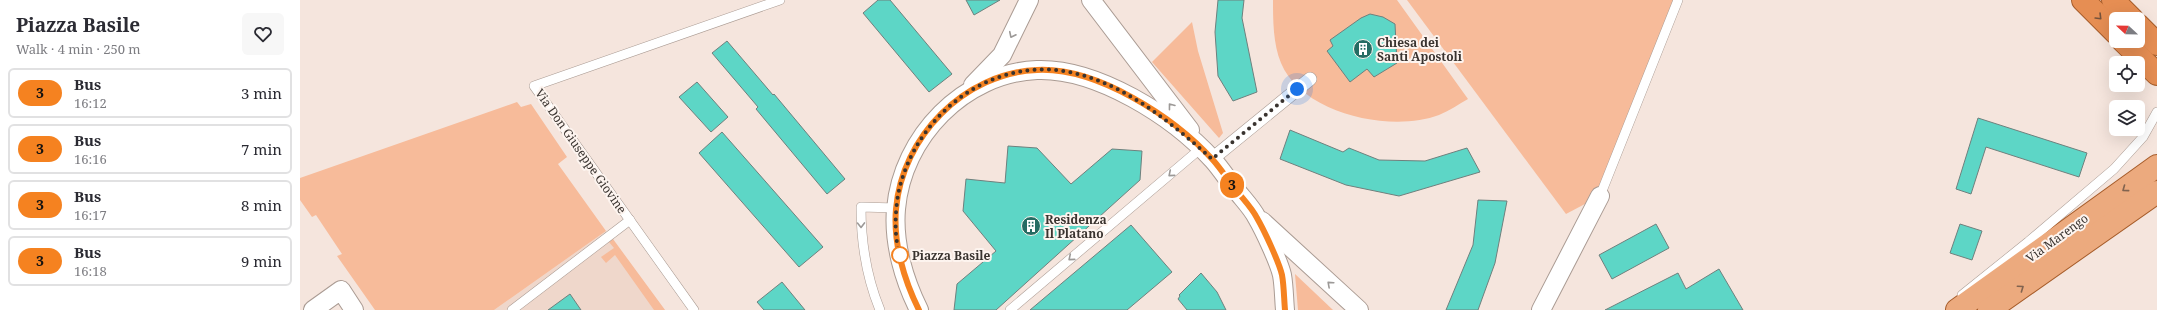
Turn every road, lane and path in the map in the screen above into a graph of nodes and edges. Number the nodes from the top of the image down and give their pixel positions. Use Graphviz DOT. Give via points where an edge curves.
graph roads {
  1 [pos="780,0"];
  2 [pos="1029,0"];
  3 [pos="1091,0"];
  4 [pos="1678,0"];
  5 [pos="2083,0"];
  6 [pos="2113,0"];
  7 [pos="2125,12"];
  8 [pos="2109,27"];
  9 [pos="2145,32"];
  10 [pos="2157,44"];
  11 [pos="2131,48"];
  12 [pos="2157,74"];
  13 [pos="1310,79"];
  14 [pos="963,94"];
  15 [pos="2157,112"];
  16 [pos="1206,154"];
  17 [pos="2157,166"];
  18 [pos="2157,192"];
  19 [pos="1600,196"];
  20 [pos="896,208"];
  21 [pos="1257,217"];
  22 [pos="630,220"];
  23 [pos="313,310"];
  24 [pos="354,310"];
  25 [pos="512,310"];
  26 [pos="694,310"];
  27 [pos="880,310"];
  28 [pos="919,310"];
  29 [pos="1010,310"];
  30 [pos="1285,310"];
  31 [pos="1359,310"];
  32 [pos="1541,310"];
  33 [pos="1946,310"];
  34 [pos="1957,310"];
  35 [pos="1989,310"];
  1 -- 22 [label="lane, Via Don Giuseppe Giovine" via="534,86"];
  2 -- 14 [label="street, one-way" via="1002,55"];
  16 -- 3 [label="street, one-way"];
  4 -- 19 [label="lane"];
  5 -- 8 [label="highway, one-way"];
  6 -- 7 [label="highway"];
  9 -- 10 [label="highway"];
  11 -- 12 [label="highway"];
  13 -- 16 [label="street"];
  14 -- 16 [label="street" via="993,80 1020,72 1069,72 1109,85 1140,103 1167,121"];
  14 -- 20 [label="street" via="938,117 917,144 903,175"];
  15 -- 33 [label="lane" via="2143,137 2114,169 2028,242 1972,285"];
  16 -- 21 [label="street"];
  16 -- 29 [label="lane, one-way"];
  17 -- 34 [label="main road, Via Marengo, one-way"];
  35 -- 18 [label="main road, Via Marengo, one-way"];
  19 -- 32 [label="street"];
  20 -- 27 [label="lane, one-way" via="861,207 863,253"];
  20 -- 28 [label="street" via="900,255"];
  21 -- 30 [label="street" via="1282,274"];
  31 -- 21 [label="street, one-way"];
  22 -- 25 [label="lane"];
  22 -- 26 [label="lane, Via Don Giuseppe Giovine"];
  23 -- 24 [label="street" via="341,290"];
}
